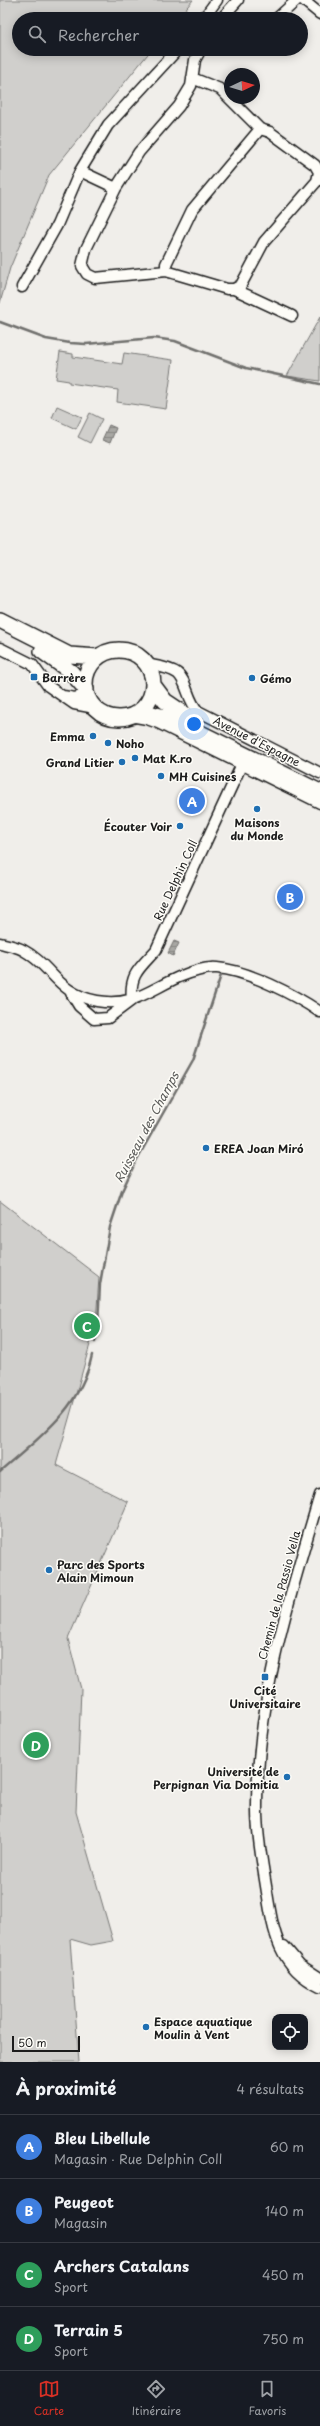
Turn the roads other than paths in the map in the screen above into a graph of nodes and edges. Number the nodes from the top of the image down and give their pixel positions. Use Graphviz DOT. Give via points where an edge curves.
graph roads {
  1 [pos="217,0"];
  2 [pos="238,0"];
  3 [pos="297,0"];
  4 [pos="304,0"];
  5 [pos="208,12"];
  6 [pos="227,12"];
  7 [pos="284,12"];
  8 [pos="320,14"];
  9 [pos="172,56"];
  10 [pos="197,56"];
  11 [pos="192,78"];
  12 [pos="260,129"];
  13 [pos="80,171"];
  14 [pos="116,188"];
  15 [pos="166,271"];
  16 [pos="22,287"];
  17 [pos="234,289"];
  18 [pos="292,316"];
  19 [pos="0,620"];
  20 [pos="0,630"];
  21 [pos="0,648"];
  22 [pos="98,657"];
  23 [pos="146,664"];
  24 [pos="153,685"];
  25 [pos="86,692"];
  26 [pos="59,695"];
  27 [pos="95,708"];
  28 [pos="135,714"];
  29 [pos="241,766"];
  30 [pos="320,773"];
  31 [pos="320,783"];
  32 [pos="320,792"];
  33 [pos="320,803"];
  34 [pos="0,943"];
  35 [pos="71,993"];
  36 [pos="132,1000"];
  37 [pos="320,1012"];
  38 [pos="320,1495"];
  39 [pos="277,1936"];
  40 [pos="320,1978"];
  41 [pos="320,1987"];
  1 -- 5 [label="street"];
  2 -- 6 [label="street"];
  3 -- 7 [label="street"];
  4 -- 8 [label="street"];
  9 -- 13 [label="street" via="108,125"];
  10 -- 11 [label="street"];
  11 -- 12 [label="street" via="220,89"];
  11 -- 14 [label="street" via="191,86 179,106 139,152"];
  12 -- 15 [label="street" via="192,210 166,264"];
  12 -- 17 [label="street" via="270,132 315,165 319,176 312,189 264,242 241,285"];
  13 -- 14 [label="street"];
  13 -- 16 [label="street" via="57,226"];
  14 -- 15 [label="street" via="86,250 82,266 87,274 95,278"];
  15 -- 17 [label="street"];
  17 -- 18 [label="street"];
  19 -- 22 [label="main road" via="69,655"];
  20 -- 25 [label="main road" via="54,658 71,672"];
  21 -- 26 [label="street" via="32,664 48,686"];
  22 -- 23 [label="main road" via="122,650 139,656"];
  22 -- 25 [label="main road" via="88,671"];
  23 -- 24 [label="main road"];
  23 -- 30 [label="street, Avenue d'Espagne" via="176,672 191,704 198,711"];
  24 -- 28 [label="main road" via="148,702"];
  24 -- 31 [label="main road, Avenue d'Espagne" via="165,701 177,711"];
  25 -- 26 [label="street" via="75,698"];
  25 -- 27 [label="main road"];
  26 -- 27 [label="street" via="74,704"];
  27 -- 28 [label="main road" via="114,718"];
  28 -- 29 [label="street"];
  28 -- 32 [label="main road, Avenue d'Espagne" via="154,713 172,719"];
  29 -- 33 [label="street"];
  29 -- 36 [label="street, Rue Delphin Coll" via="156,950 134,974 131,985"];
  34 -- 35 [label="street" via="24,951"];
  35 -- 36 [label="street" via="97,1001"];
  35 -- 36 [label="street" via="79,1006 94,1019 108,1018"];
  36 -- 37 [label="street" via="183,975 216,968 244,975 297,996"];
  38 -- 39 [label="street, Chemin de la Passio Vella" via="286,1608 265,1701 258,1770 258,1841"];
  39 -- 40 [label="street" via="300,1965"];
  39 -- 41 [label="street, Chemin de la Passio Vella" via="277,1942 295,1971"];
}
